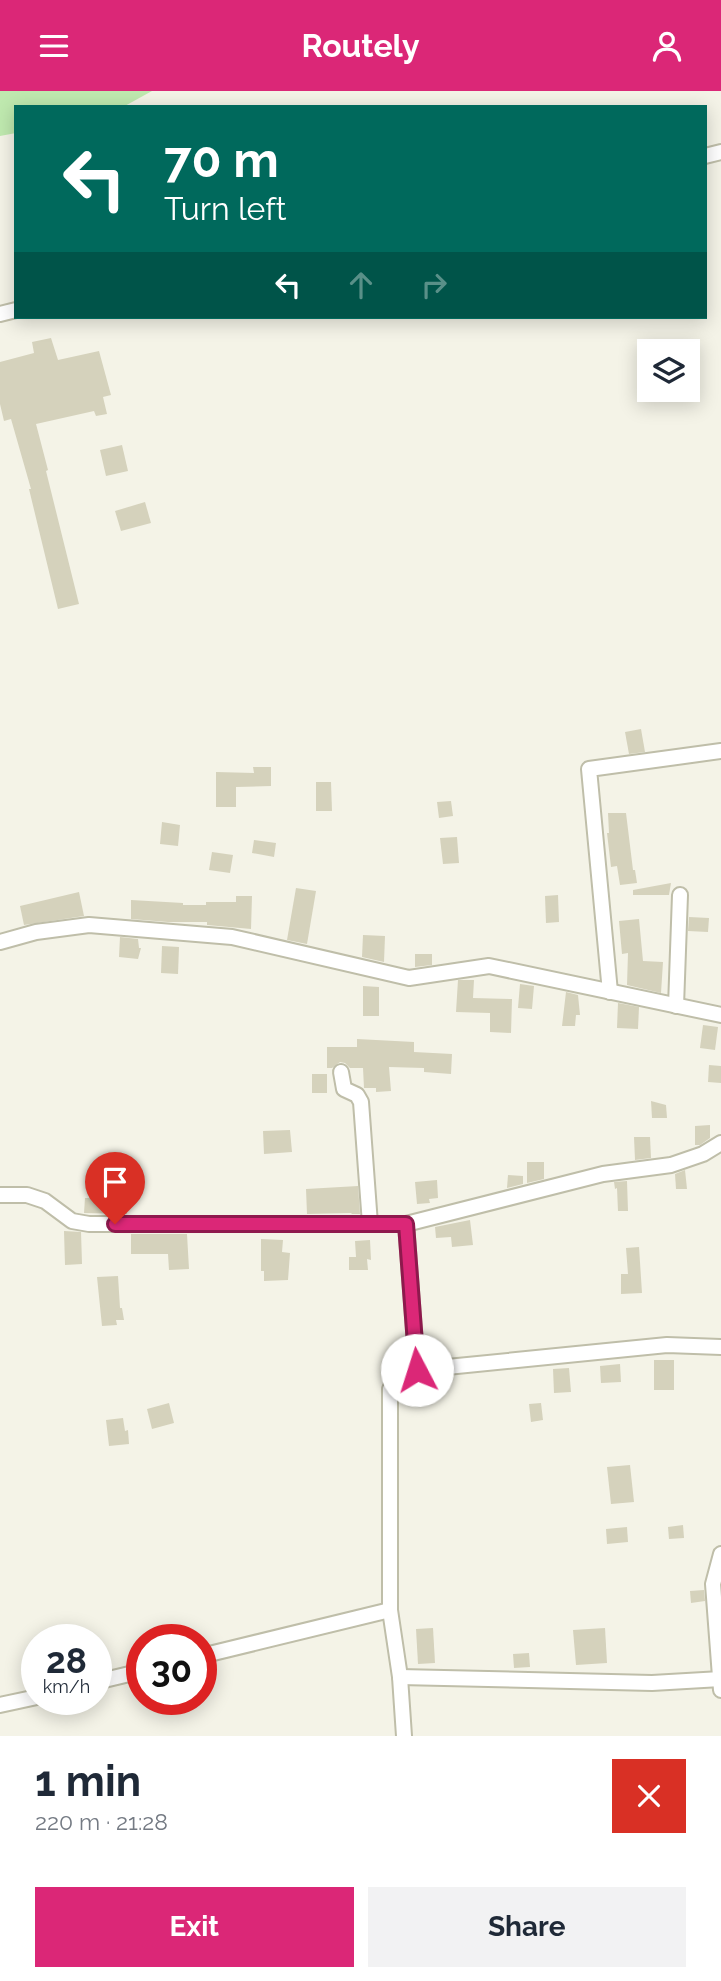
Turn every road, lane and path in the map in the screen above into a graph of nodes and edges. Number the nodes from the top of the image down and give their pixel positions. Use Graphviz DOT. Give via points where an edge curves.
graph roads {
  1 [pos="721,751"];
  2 [pos="680,895"];
  3 [pos="0,943"];
  4 [pos="610,992"];
  5 [pos="676,1006"];
  6 [pos="721,1014"];
  7 [pos="341,1072"];
  8 [pos="721,1143"];
  9 [pos="0,1195"];
  10 [pos="370,1224"];
  11 [pos="406,1224"];
  12 [pos="721,1347"];
  13 [pos="417,1370"];
  14 [pos="721,1554"];
  15 [pos="390,1610"];
  16 [pos="217,1652"];
  17 [pos="400,1677"];
  18 [pos="721,1679"];
  19 [pos="721,1690"];
  20 [pos="21,1700"];
  21 [pos="0,1705"];
  22 [pos="404,1736"];
  1 -- 4 [label="street" via="589,769"];
  2 -- 5 [label="street"];
  3 -- 4 [label="street" via="36,932 89,925 115,927 232,937 409,978 489,966"];
  4 -- 5 [label="street"];
  5 -- 6 [label="street"];
  7 -- 10 [label="street" via="344,1089 361,1102"];
  8 -- 11 [label="street" via="671,1165 603,1174"];
  9 -- 10 [label="street" via="27,1195 45,1201 72,1221 89,1224"];
  10 -- 11 [label="street"];
  11 -- 13 [label="street"];
  12 -- 13 [label="street" via="667,1345"];
  13 -- 15 [label="street" via="396,1378 390,1389"];
  14 -- 18 [label="street" via="713,1584"];
  15 -- 16 [label="street"];
  15 -- 17 [label="street"];
  17 -- 18 [label="street" via="652,1683"];
  17 -- 22 [label="street"];
  18 -- 19 [label="street"];
  20 -- 21 [label="street"];
}
